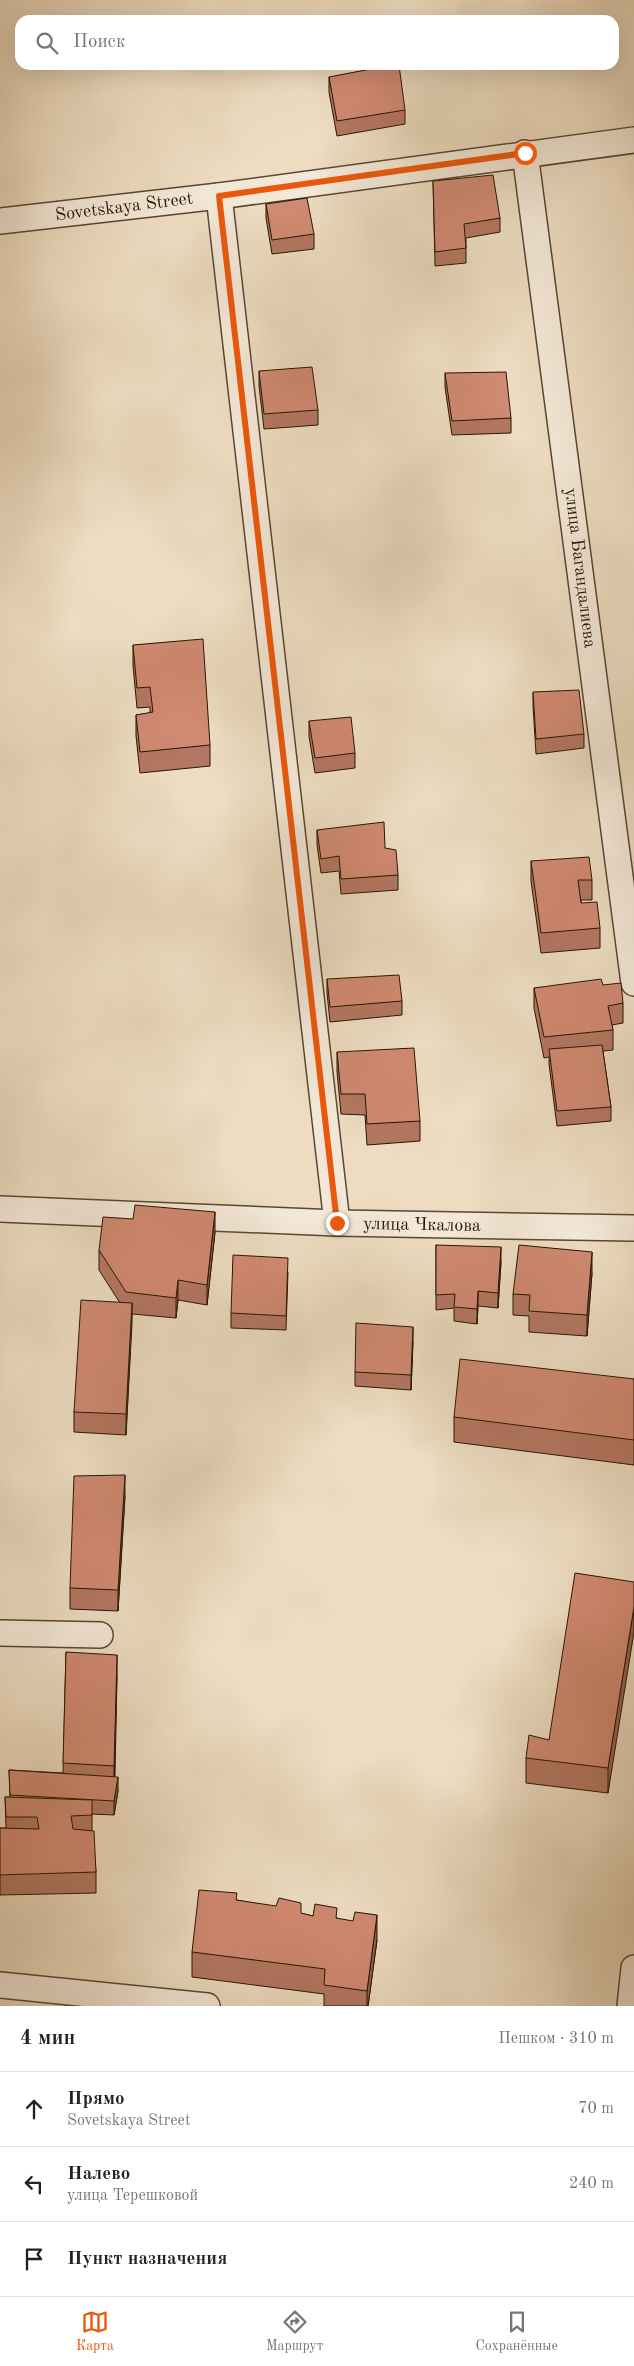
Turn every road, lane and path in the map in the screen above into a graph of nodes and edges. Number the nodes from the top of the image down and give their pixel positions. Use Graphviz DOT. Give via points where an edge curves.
graph roads {
  1 [pos="634,140"];
  2 [pos="525,153"];
  3 [pos="219,196"];
  4 [pos="0,221"];
  5 [pos="634,983"];
  6 [pos="0,1210"];
  7 [pos="337,1223"];
  8 [pos="634,1228"];
  9 [pos="0,1633"];
  10 [pos="100,1635"];
  11 [pos="634,1968"];
  12 [pos="0,1985"];
  13 [pos="207,2006"];
  14 [pos="630,2006"];
  1 -- 2 [label="street, Sovetskaya Street"];
  2 -- 3 [label="street, Sovetskaya Street"];
  2 -- 5 [label="street, улица Багандалиева"];
  3 -- 4 [label="street, Sovetskaya Street"];
  3 -- 7 [label="street"];
  6 -- 7 [label="street, улица Чкалова"];
  7 -- 8 [label="street, улица Чкалова"];
  9 -- 10 [label="street"];
  11 -- 14 [label="street"];
  12 -- 13 [label="street"];
}
